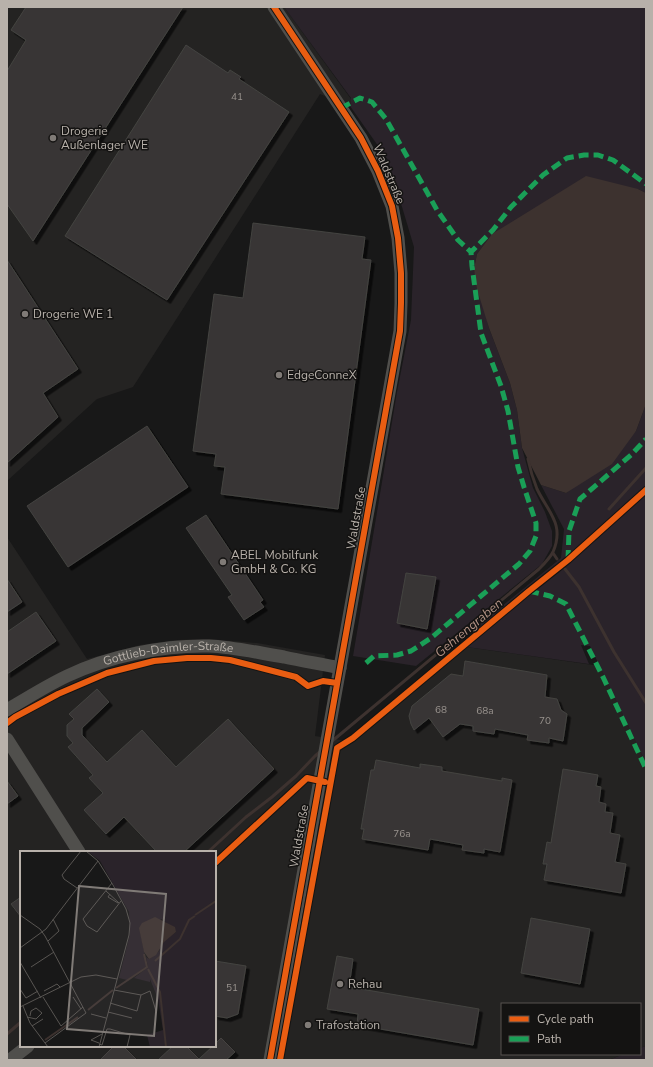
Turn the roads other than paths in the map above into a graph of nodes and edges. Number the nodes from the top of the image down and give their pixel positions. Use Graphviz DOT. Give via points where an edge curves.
graph roads {
  1 [pos="274,7"];
  2 [pos="340,668"];
  3 [pos="7,710"];
  4 [pos="7,739"];
  5 [pos="78,851"];
  6 [pos="27,1047"];
  7 [pos="10,1060"];
  8 [pos="270,1060"];
  1 -- 2 [label="street, Waldstraße" via="362,138 392,206 398,238 401,273 400,331"];
  2 -- 3 [label="street, Gottlieb-Daimler-Straße" via="248,650 217,647 154,650 126,655 69,675"];
  2 -- 8 [label="street, Waldstraße"];
  4 -- 5 [label="street"];
  6 -- 7 [label="street"];
}
